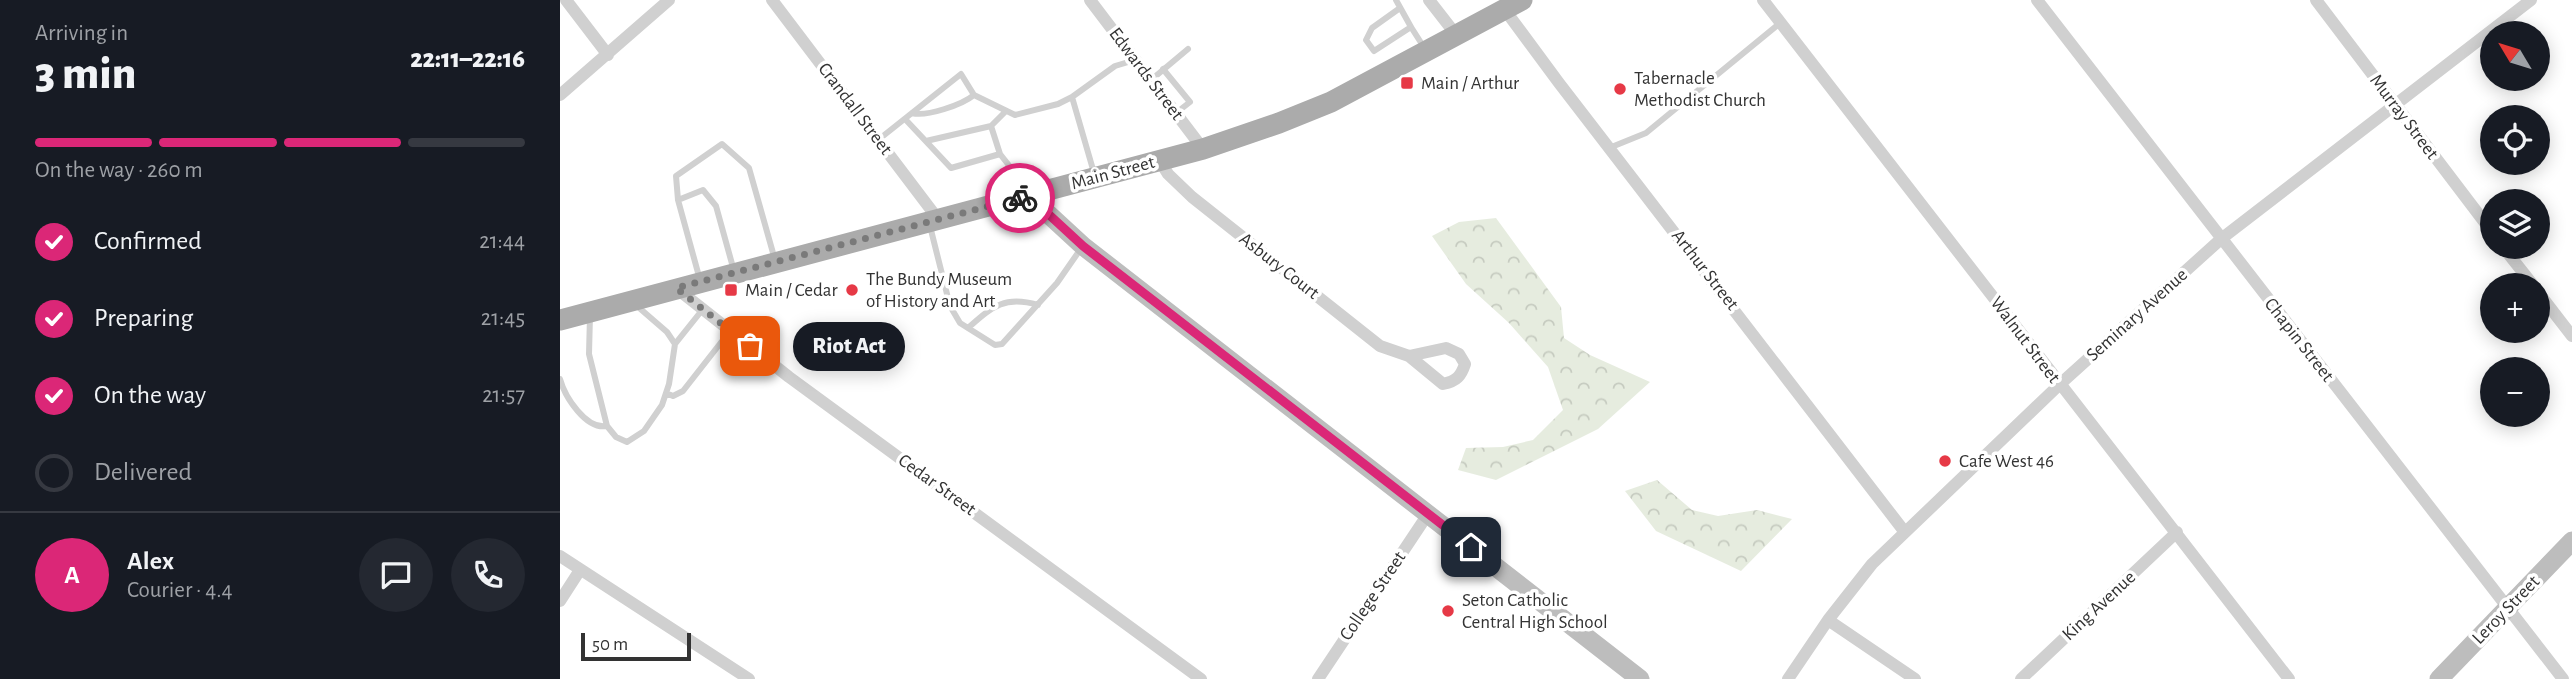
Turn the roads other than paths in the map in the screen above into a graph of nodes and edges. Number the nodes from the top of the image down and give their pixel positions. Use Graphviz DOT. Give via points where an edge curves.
graph roads {
  1 [pos="566,0"];
  2 [pos="669,0"];
  3 [pos="772,0"];
  4 [pos="1090,0"];
  5 [pos="1396,0"];
  6 [pos="1429,0"];
  7 [pos="1763,0"];
  8 [pos="2037,0"];
  9 [pos="2316,0"];
  10 [pos="2531,0"];
  11 [pos="1514,5"];
  12 [pos="1400,8"];
  13 [pos="1780,23"];
  14 [pos="1411,27"];
  15 [pos="1457,36"];
  16 [pos="1188,49"];
  17 [pos="1374,51"];
  18 [pos="1427,52"];
  19 [pos="608,55"];
  20 [pos="1135,60"];
  21 [pos="1163,69"];
  22 [pos="1387,73"];
  23 [pos="1151,80"];
  24 [pos="560,95"];
  25 [pos="974,95"];
  26 [pos="1072,97"];
  27 [pos="2394,105"];
  28 [pos="1006,111"];
  29 [pos="912,113"];
  30 [pos="1176,113"];
  31 [pos="905,119"];
  32 [pos="992,126"];
  33 [pos="878,140"];
  34 [pos="926,141"];
  35 [pos="1609,148"];
  36 [pos="1203,149"];
  37 [pos="1000,154"];
  38 [pos="1160,161"];
  39 [pos="1096,178"];
  40 [pos="1032,195"];
  41 [pos="678,200"];
  42 [pos="2480,217"];
  43 [pos="933,220"];
  44 [pos="2221,239"];
  45 [pos="1083,246"];
  46 [pos="2512,259"];
  47 [pos="776,261"];
  48 [pos="734,273"];
  49 [pos="2524,273"];
  50 [pos="700,282"];
  51 [pos="676,288"];
  52 [pos="626,302"];
  53 [pos="1038,304"];
  54 [pos="2550,308"];
  55 [pos="703,309"];
  56 [pos="591,312"];
  57 [pos="560,320"];
  58 [pos="968,328"];
  59 [pos="730,331"];
  60 [pos="2572,336"];
  61 [pos="675,344"];
  62 [pos="1409,356"];
  63 [pos="560,379"];
  64 [pos="2059,385"];
  65 [pos="666,393"];
  66 [pos="607,426"];
  67 [pos="1428,514"];
  68 [pos="1905,531"];
  69 [pos="2176,532"];
  70 [pos="2572,541"];
  71 [pos="560,556"];
  72 [pos="580,570"];
  73 [pos="560,601"];
  74 [pos="2508,607"];
  75 [pos="1828,620"];
  76 [pos="749,679"];
  77 [pos="1201,679"];
  78 [pos="1318,679"];
  79 [pos="1640,679"];
  80 [pos="1788,679"];
  81 [pos="1915,679"];
  82 [pos="2021,679"];
  83 [pos="2289,679"];
  84 [pos="2439,679"];
  85 [pos="2563,679"];
  1 -- 19 [label="street"];
  2 -- 19 [label="street"];
  3 -- 33 [label="street, Crandall Street"];
  4 -- 20 [label="street, Edwards Street"];
  5 -- 12 [label="lane"];
  6 -- 15 [label="street"];
  7 -- 13 [label="street, Walnut Street"];
  8 -- 44 [label="street, Chapin Street"];
  9 -- 27 [label="street, Murray Street"];
  10 -- 27 [label="street, Seminary Avenue"];
  11 -- 15 [label="main road, Main Street"];
  11 -- 35 [label="street, Arthur Street"];
  12 -- 14 [label="lane"];
  12 -- 17 [label="lane" via="1372,28 1366,40"];
  13 -- 35 [label="lane" via="1646,133"];
  13 -- 64 [label="street, Walnut Street"];
  14 -- 17 [label="lane"];
  14 -- 18 [label="lane"];
  15 -- 18 [label="main road, Main Street"];
  16 -- 21 [label="lane"];
  17 -- 22 [label="lane"];
  18 -- 22 [label="main road, Main Street"];
  19 -- 24 [label="street"];
  20 -- 23 [label="street, Edwards Street"];
  20 -- 26 [label="lane" via="1115,66"];
  21 -- 23 [label="lane"];
  21 -- 30 [label="lane" via="1190,102"];
  22 -- 36 [label="main road, Main Street" via="1331,102"];
  23 -- 30 [label="street, Edwards Street"];
  25 -- 28 [label="lane"];
  25 -- 29 [label="lane" via="966,102 920,115"];
  25 -- 29 [label="lane" via="961,74"];
  26 -- 28 [label="lane" via="1015,115"];
  26 -- 39 [label="lane"];
  27 -- 42 [label="street, Murray Street"];
  27 -- 44 [label="street, Seminary Avenue"];
  28 -- 32 [label="lane"];
  29 -- 31 [label="lane"];
  30 -- 36 [label="street, Edwards Street"];
  31 -- 33 [label="lane"];
  31 -- 34 [label="lane"];
  32 -- 34 [label="lane"];
  32 -- 37 [label="lane"];
  33 -- 43 [label="street, Crandall Street"];
  34 -- 37 [label="lane" via="951,168"];
  35 -- 68 [label="street, Arthur Street"];
  36 -- 38 [label="main road, Main Street"];
  37 -- 40 [label="lane"];
  38 -- 39 [label="main road, Main Street"];
  38 -- 62 [label="street, Asbury Court" via="1192,197 1380,346"];
  39 -- 40 [label="main road, Main Street"];
  40 -- 43 [label="main road, Main Street"];
  40 -- 45 [label="street"];
  41 -- 47 [label="lane" via="676,176 722,144 749,168"];
  41 -- 48 [label="lane" via="703,190 716,205"];
  41 -- 50 [label="lane"];
  43 -- 47 [label="main road, Main Street"];
  43 -- 58 [label="lane" via="950,306"];
  44 -- 64 [label="street, Seminary Avenue"];
  44 -- 74 [label="street, Chapin Street"];
  45 -- 53 [label="lane"];
  45 -- 67 [label="street"];
  46 -- 49 [label="street"];
  47 -- 48 [label="main road, Main Street"];
  48 -- 50 [label="main road, Main Street"];
  50 -- 51 [label="main road, Main Street"];
  51 -- 52 [label="main road, Main Street"];
  51 -- 55 [label="street, Cedar Street"];
  52 -- 56 [label="main road, Main Street"];
  52 -- 61 [label="lane" via="646,313"];
  53 -- 58 [label="lane" via="1023,300 1000,303"];
  53 -- 58 [label="lane" via="1002,344 995,345"];
  54 -- 60 [label="street"];
  55 -- 59 [label="street, Cedar Street"];
  55 -- 61 [label="lane"];
  56 -- 57 [label="main road, Main Street"];
  56 -- 66 [label="lane" via="589,347"];
  59 -- 65 [label="lane" via="684,391 673,396"];
  59 -- 77 [label="street, Cedar Street"];
  61 -- 65 [label="lane"];
  63 -- 66 [label="lane" via="572,405 597,425"];
  64 -- 68 [label="street, Seminary Avenue"];
  64 -- 69 [label="street, Walnut Street"];
  65 -- 66 [label="lane" via="655,417 633,440 622,441"];
  67 -- 78 [label="street, College Street"];
  67 -- 79 [label="street"];
  68 -- 75 [label="street, Seminary Avenue"];
  69 -- 82 [label="street, King Avenue"];
  69 -- 83 [label="street, Walnut Street"];
  70 -- 74 [label="street, Leroy Street"];
  71 -- 72 [label="street"];
  72 -- 73 [label="street"];
  72 -- 76 [label="street"];
  74 -- 84 [label="street, Leroy Street"];
  74 -- 85 [label="street, Chapin Street"];
  75 -- 80 [label="street, Seminary Avenue"];
  75 -- 81 [label="street"];
}
